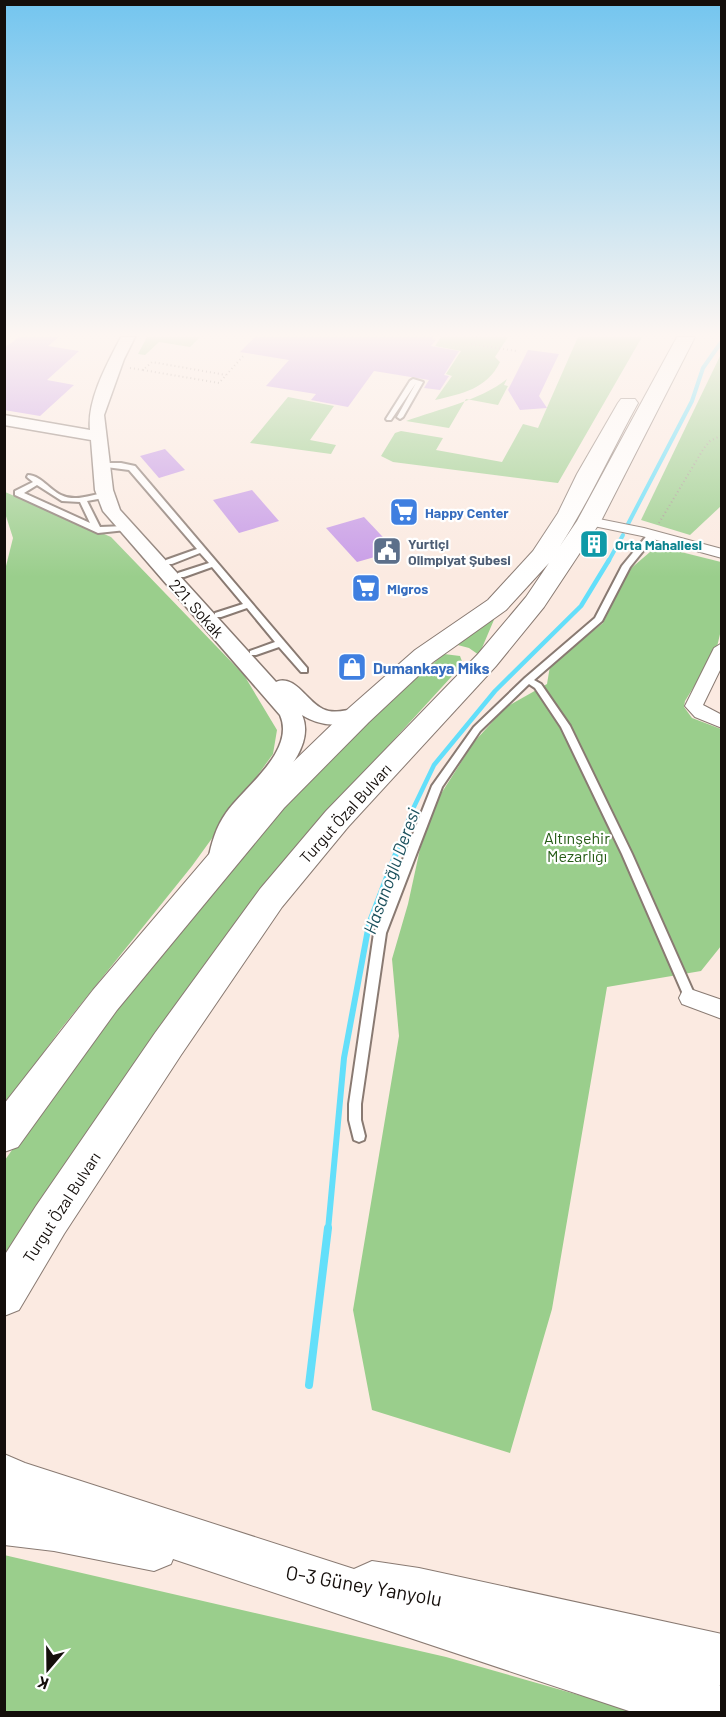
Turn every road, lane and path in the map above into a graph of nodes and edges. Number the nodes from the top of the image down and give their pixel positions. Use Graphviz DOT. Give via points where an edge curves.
graph roads {
  1 [pos="92,417"];
  2 [pos="96,417"];
  3 [pos="115,417"];
  4 [pos="620,417"];
  5 [pos="639,417"];
  6 [pos="4,420"];
  7 [pos="58,428"];
  8 [pos="722,435"];
  9 [pos="98,437"];
  10 [pos="109,465"];
  11 [pos="31,477"];
  12 [pos="38,482"];
  13 [pos="106,495"];
  14 [pos="79,500"];
  15 [pos="58,511"];
  16 [pos="580,517"];
  17 [pos="96,528"];
  18 [pos="126,528"];
  19 [pos="648,534"];
  20 [pos="202,550"];
  21 [pos="722,554"];
  22 [pos="214,564"];
  23 [pos="175,568"];
  24 [pos="249,605"];
  25 [pos="218,615"];
  26 [pos="281,643"];
  27 [pos="253,653"];
  28 [pos="721,654"];
  29 [pos="304,670"];
  30 [pos="528,680"];
  31 [pos="359,715"];
  32 [pos="722,722"];
  33 [pos="410,740"];
  34 [pos="220,861"];
  35 [pos="690,998"];
  36 [pos="722,1010"];
  37 [pos="15,1121"];
  38 [pos="359,1136"];
  39 [pos="4,1143"];
  40 [pos="50,1220"];
  41 [pos="4,1279"];
  42 [pos="4,1294"];
  43 [pos="4,1476"];
  44 [pos="4,1521"];
  45 [pos="292,1573"];
  46 [pos="419,1593"];
  47 [pos="722,1660"];
  48 [pos="722,1677"];
  49 [pos="722,1712"];
  1 -- 7 [label="street" via="79,425"];
  2 -- 9 [label="street, 221. Sokak"];
  3 -- 10 [label="street, 221. Sokak"];
  4 -- 16 [label="main road, Turgut Özal Bulvarı" via="588,474"];
  5 -- 16 [label="main road, Turgut Özal Bulvarı"];
  6 -- 7 [label="street"];
  7 -- 9 [label="street"];
  8 -- 19 [label="path" via="710,441"];
  9 -- 13 [label="street, 221. Sokak"];
  10 -- 20 [label="lane" via="132,468"];
  10 -- 23 [label="street, 221. Sokak" via="120,502 137,528"];
  11 -- 12 [label="lane"];
  12 -- 14 [label="lane" via="58,498"];
  12 -- 15 [label="lane" via="18,493"];
  13 -- 14 [label="lane"];
  13 -- 18 [label="street, 221. Sokak"];
  14 -- 15 [label="lane"];
  14 -- 17 [label="lane"];
  15 -- 17 [label="lane"];
  16 -- 19 [label="street"];
  16 -- 31 [label="main road, Turgut Özal Bulvarı" via="497,605 424,656"];
  16 -- 33 [label="main road, Turgut Özal Bulvarı" via="535,602 487,660"];
  17 -- 18 [label="lane" via="106,532"];
  18 -- 34 [label="street, 221. Sokak" via="268,686 295,722 292,743 284,757 234,819 223,841"];
  19 -- 21 [label="street"];
  19 -- 30 [label="lane" via="626,566 599,619"];
  20 -- 22 [label="lane"];
  20 -- 23 [label="lane"];
  22 -- 23 [label="lane"];
  22 -- 24 [label="lane"];
  23 -- 25 [label="street, 221. Sokak"];
  24 -- 25 [label="lane"];
  24 -- 26 [label="lane"];
  25 -- 27 [label="street, 221. Sokak"];
  26 -- 27 [label="lane"];
  26 -- 29 [label="lane"];
  27 -- 31 [label="street, 221. Sokak" via="315,716 341,720"];
  28 -- 32 [label="street" via="694,706"];
  30 -- 35 [label="lane" via="565,726"];
  30 -- 38 [label="lane" via="477,729 437,786 380,933 355,1104"];
  31 -- 33 [label="main road" via="445,651 467,656 470,666"];
  31 -- 34 [label="main road, Turgut Özal Bulvarı" via="273,800"];
  33 -- 40 [label="main road, Turgut Özal Bulvarı" via="271,898"];
  34 -- 37 [label="main road, Turgut Özal Bulvarı" via="105,1000"];
  35 -- 36 [label="street"];
  37 -- 39 [label="main road, Turgut Özal Bulvarı"];
  40 -- 41 [label="main road"];
  40 -- 42 [label="main road, Turgut Özal Bulvarı"];
  43 -- 45 [label="main road" via="14,1483"];
  44 -- 45 [label="main road, O-3 Güney Yanyolu"];
  45 -- 46 [label="main road, O-3 Güney Yanyolu"];
  45 -- 49 [label="main road" via="596,1676"];
  46 -- 47 [label="main road, O-3 Güney Yanyolu"];
  46 -- 48 [label="main road" via="518,1627"];
}
